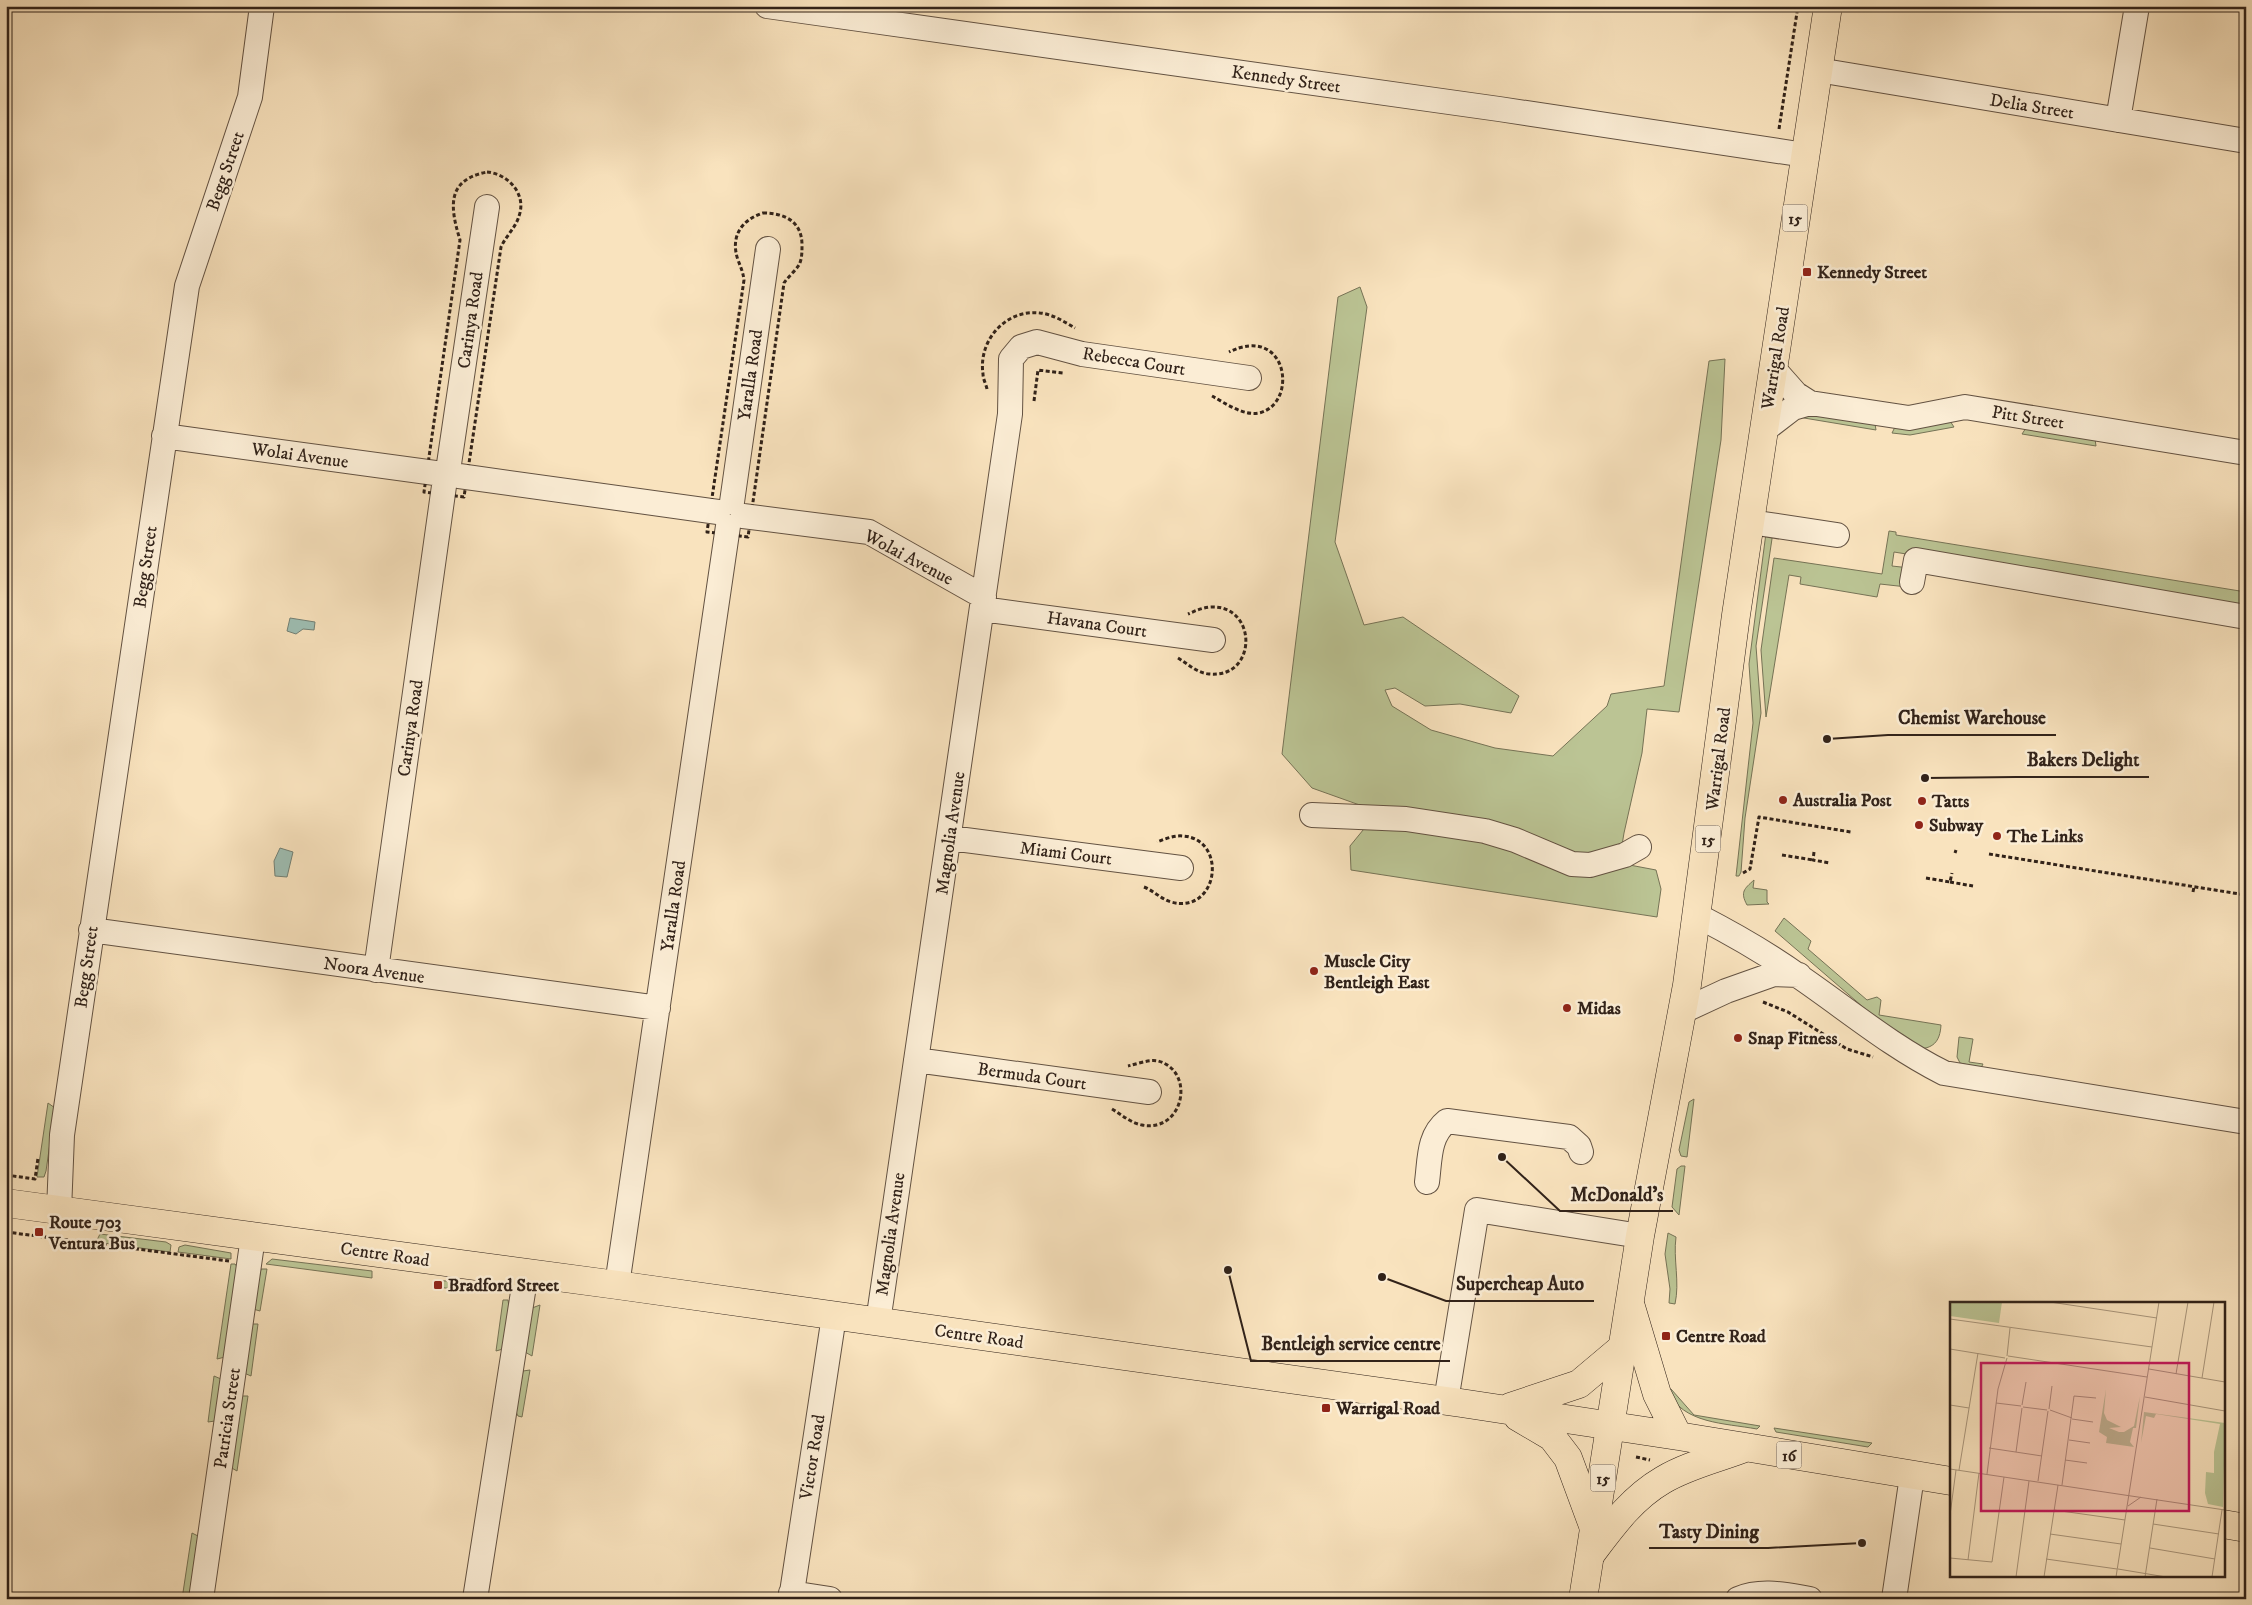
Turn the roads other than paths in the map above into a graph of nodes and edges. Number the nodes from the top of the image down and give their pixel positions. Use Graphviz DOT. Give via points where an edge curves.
graph roads {
  1 [pos="262,6"];
  2 [pos="767,6"];
  3 [pos="1828,6"];
  4 [pos="2136,6"];
  5 [pos="1818,70"];
  6 [pos="2118,120"];
  7 [pos="2246,141"];
  8 [pos="1805,155"];
  9 [pos="487,207"];
  10 [pos="768,248"];
  11 [pos="1021,347"];
  12 [pos="1773,368"];
  13 [pos="1249,378"];
  14 [pos="1810,403"];
  15 [pos="1763,431"];
  16 [pos="164,436"];
  17 [pos="2246,453"];
  18 [pos="447,475"];
  19 [pos="730,514"];
  20 [pos="1750,522"];
  21 [pos="1837,535"];
  22 [pos="1912,582"];
  23 [pos="983,603"];
  24 [pos="2246,617"];
  25 [pos="1213,640"];
  26 [pos="1312,815"];
  27 [pos="950,838"];
  28 [pos="1638,847"];
  29 [pos="1181,868"];
  30 [pos="1698,916"];
  31 [pos="91,930"];
  32 [pos="376,970"];
  33 [pos="1799,975"];
  34 [pos="658,1008"];
  35 [pos="1683,1012"];
  36 [pos="916,1060"];
  37 [pos="1149,1092"];
  38 [pos="2246,1122"];
  39 [pos="1580,1152"];
  40 [pos="1421,1181"];
  41 [pos="6,1203"];
  42 [pos="52,1210"];
  43 [pos="1640,1236"];
  44 [pos="253,1237"];
  45 [pos="526,1273"];
  46 [pos="617,1285"];
  47 [pos="1631,1307"];
  48 [pos="834,1316"];
  49 [pos="878,1322"];
  50 [pos="1623,1347"];
  51 [pos="1446,1401"];
  52 [pos="1501,1409"];
  53 [pos="1611,1426"];
  54 [pos="1678,1436"];
  55 [pos="1747,1448"];
  56 [pos="1912,1476"];
  57 [pos="1950,1482"];
  58 [pos="2224,1524"];
  59 [pos="2246,1528"];
  60 [pos="1593,1542"];
  61 [pos="791,1596"];
  62 [pos="201,1599"];
  63 [pos="475,1599"];
  64 [pos="830,1599"];
  65 [pos="1583,1599"];
  66 [pos="1738,1599"];
  67 [pos="1810,1599"];
  68 [pos="1894,1599"];
  1 -- 16 [label="street, Begg Street" via="250,97 188,278"];
  2 -- 8 [label="street, Kennedy Street"];
  3 -- 5 [label="main road, Warrigal Road / 15"];
  4 -- 6 [label="street"];
  5 -- 6 [label="street, Delia Street"];
  5 -- 8 [label="main road, Warrigal Road / 15"];
  6 -- 7 [label="street, Delia Street"];
  8 -- 12 [label="main road, Warrigal Road / 15"];
  9 -- 18 [label="street, Carinya Road"];
  10 -- 19 [label="street, Yaralla Road"];
  11 -- 13 [label="street, Rebecca Court" via="1036,342 1082,354"];
  11 -- 23 [label="street, Magnolia Avenue" via="1010,359 1010,414"];
  12 -- 14 [label="street, Pitt Street" via="1796,394"];
  12 -- 15 [label="main road, Warrigal Road / 15"];
  14 -- 15 [label="street" via="1793,408"];
  14 -- 17 [label="street, Pitt Street" via="1909,418 1966,407"];
  15 -- 20 [label="main road, Warrigal Road / 15"];
  16 -- 18 [label="street, Wolai Avenue"];
  16 -- 31 [label="street, Begg Street"];
  18 -- 19 [label="street, Wolai Avenue"];
  18 -- 32 [label="street, Carinya Road"];
  19 -- 23 [label="street, Wolai Avenue" via="869,532"];
  19 -- 34 [label="street, Yaralla Road"];
  20 -- 21 [label="street"];
  20 -- 30 [label="main road, Warrigal Road / 15"];
  22 -- 24 [label="street" via="1916,560"];
  23 -- 25 [label="street, Havana Court"];
  23 -- 27 [label="street, Magnolia Avenue"];
  26 -- 28 [label="street" via="1406,819 1485,831 1572,864 1590,865 1625,856"];
  27 -- 29 [label="street, Miami Court"];
  27 -- 36 [label="street, Magnolia Avenue"];
  30 -- 33 [label="street"];
  30 -- 35 [label="main road, Warrigal Road / 15"];
  31 -- 32 [label="street, Noora Avenue"];
  31 -- 42 [label="street, Begg Street" via="62,1135 48,1181"];
  32 -- 34 [label="street, Noora Avenue"];
  33 -- 35 [label="street" via="1774,974 1726,991"];
  33 -- 38 [label="street" via="1910,1056 1944,1073"];
  34 -- 46 [label="street, Yaralla Road"];
  35 -- 43 [label="main road, Warrigal Road / 15"];
  36 -- 37 [label="street, Bermuda Court"];
  36 -- 49 [label="street, Magnolia Avenue"];
  39 -- 40 [label="street" via="1579,1146 1569,1137 1447,1121 1433,1138"];
  41 -- 42 [label="main road, Centre Road / 16"];
  42 -- 44 [label="main road, Centre Road / 16"];
  43 -- 47 [label="main road, Warrigal Road / 15"];
  43 -- 51 [label="street" via="1477,1210"];
  44 -- 45 [label="main road, Centre Road / 16"];
  44 -- 62 [label="street, Patricia Street"];
  45 -- 46 [label="main road, Centre Road / 16"];
  45 -- 63 [label="street"];
  46 -- 48 [label="main road, Centre Road / 16"];
  47 -- 50 [label="main road, Warrigal Road / 15"];
  47 -- 54 [label="main road" via="1657,1394"];
  48 -- 49 [label="main road, Centre Road / 16"];
  48 -- 61 [label="street, Victor Road"];
  49 -- 51 [label="main road, Centre Road / 16"];
  50 -- 52 [label="main road" via="1579,1384"];
  50 -- 53 [label="main road, Warrigal Road / 15"];
  51 -- 52 [label="main road, Centre Road / 16"];
  52 -- 53 [label="main road, Centre Road / 16"];
  52 -- 60 [label="main road" via="1552,1437 1568,1458"];
  53 -- 54 [label="main road, Centre Road / 16"];
  53 -- 60 [label="main road, Warrigal Road / 15"];
  54 -- 55 [label="main road, Centre Road / 16"];
  55 -- 56 [label="main road, Centre Road / 16"];
  55 -- 60 [label="main road" via="1658,1484"];
  56 -- 57 [label="main road, Centre Road / 16"];
  56 -- 68 [label="street"];
  58 -- 59 [label="main road"];
  60 -- 65 [label="main road, Warrigal Road / 15"];
  61 -- 64 [label="street"];
  66 -- 67 [label="street" via="1751,1593 1768,1592"];
}
